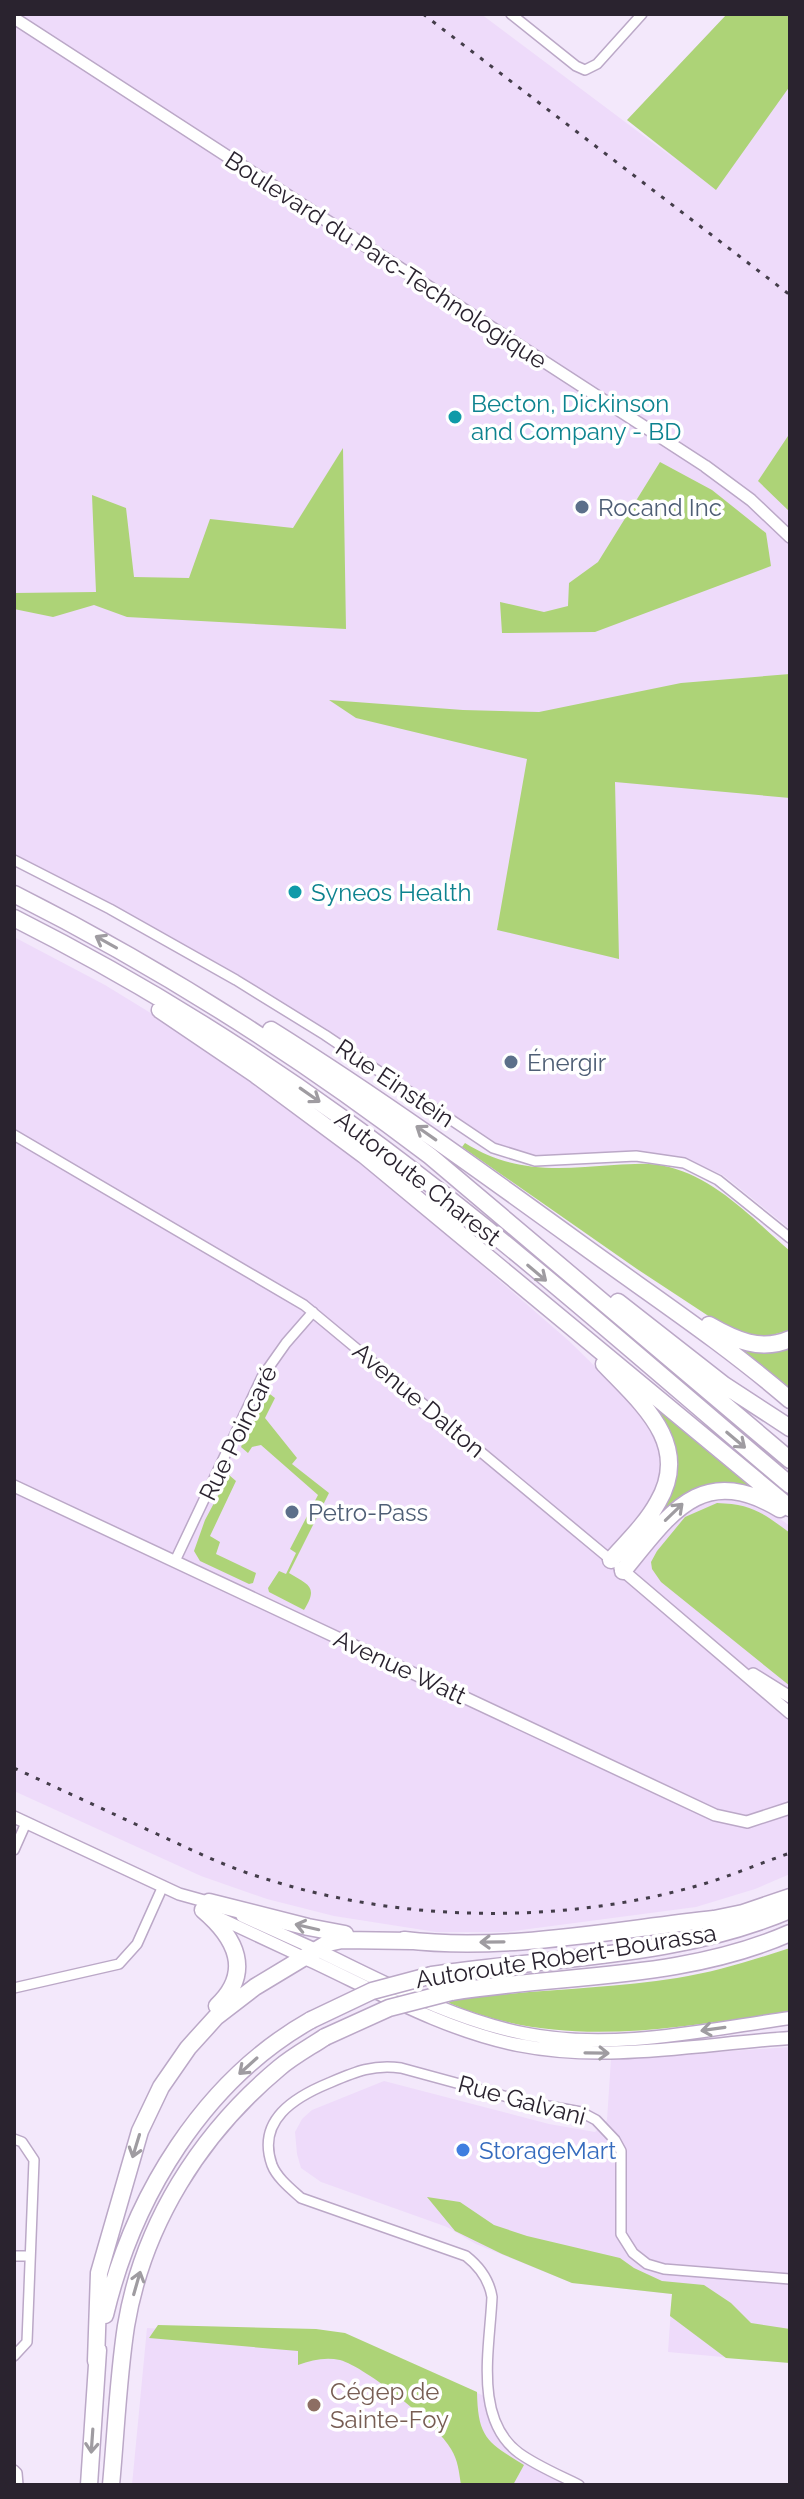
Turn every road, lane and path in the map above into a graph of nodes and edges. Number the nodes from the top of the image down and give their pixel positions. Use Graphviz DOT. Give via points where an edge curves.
graph roads {
  1 [pos="511,14"];
  2 [pos="642,14"];
  3 [pos="14,18"];
  4 [pos="790,537"];
  5 [pos="14,860"];
  6 [pos="14,894"];
  7 [pos="14,918"];
  8 [pos="77,951"];
  9 [pos="174,981"];
  10 [pos="14,1135"];
  11 [pos="430,1156"];
  12 [pos="790,1238"];
  13 [pos="501,1267"];
  14 [pos="618,1271"];
  15 [pos="313,1312"];
  16 [pos="790,1339"];
  17 [pos="790,1400"];
  18 [pos="790,1428"];
  19 [pos="790,1460"];
  20 [pos="790,1485"];
  21 [pos="14,1486"];
  22 [pos="790,1508"];
  23 [pos="790,1517"];
  24 [pos="175,1561"];
  25 [pos="617,1566"];
  26 [pos="722,1655"];
  27 [pos="790,1697"];
  28 [pos="790,1713"];
  29 [pos="790,1808"];
  30 [pos="14,1817"];
  31 [pos="26,1823"];
  32 [pos="14,1850"];
  33 [pos="163,1886"];
  34 [pos="790,1897"];
  35 [pos="206,1906"];
  36 [pos="790,1910"];
  37 [pos="790,1933"];
  38 [pos="790,1940"];
  39 [pos="412,1941"];
  40 [pos="311,1954"];
  41 [pos="711,1960"];
  42 [pos="14,1988"];
  43 [pos="790,2018"];
  44 [pos="790,2038"];
  45 [pos="168,2075"];
  46 [pos="14,2139"];
  47 [pos="14,2256"];
  48 [pos="30,2256"];
  49 [pos="790,2279"];
  50 [pos="14,2356"];
  51 [pos="96,2361"];
  52 [pos="120,2385"];
  53 [pos="14,2470"];
  54 [pos="18,2485"];
  55 [pos="89,2485"];
  56 [pos="111,2485"];
  57 [pos="120,2485"];
  58 [pos="579,2485"];
  1 -- 2 [label="street" via="585,70 597,64"];
  3 -- 4 [label="street, Boulevard du Parc-Technologique" via="705,466"];
  5 -- 12 [label="street, Rue Einstein" via="247,986 493,1148 535,1161 636,1156 672,1160 718,1180"];
  9 -- 6 [label="highway, Autoroute Charest, one-way"];
  7 -- 8 [label="highway, Autoroute Charest"];
  8 -- 13 [label="highway" via="319,1120"];
  8 -- 20 [label="highway, Autoroute Charest, one-way" via="228,1040 377,1143"];
  9 -- 11 [label="highway, Autoroute Charest" via="285,1052"];
  14 -- 9 [label="highway, one-way" via="326,1065 247,1014"];
  10 -- 15 [label="street, Avenue Dalton"];
  11 -- 18 [label="highway" via="716,1379"];
  11 -- 19 [label="highway, Autoroute Charest"];
  13 -- 22 [label="highway"];
  13 -- 25 [label="highway" via="626,1386 664,1437 670,1464 662,1495"];
  14 -- 16 [label="highway" via="740,1341 764,1345"];
  14 -- 17 [label="highway"];
  15 -- 24 [label="street, Rue Poincaré" via="262,1377"];
  15 -- 25 [label="street, Avenue Dalton"];
  21 -- 24 [label="street, Avenue Watt"];
  25 -- 23 [label="highway, one-way" via="671,1513 699,1495 724,1490 752,1494"];
  24 -- 29 [label="street, Avenue Watt" via="715,1815 747,1822"];
  25 -- 26 [label="street, Avenue Dalton"];
  26 -- 27 [label="street"];
  26 -- 28 [label="street, Avenue Dalton"];
  30 -- 31 [label="street"];
  31 -- 32 [label="street"];
  31 -- 33 [label="street"];
  33 -- 35 [label="street"];
  33 -- 42 [label="street" via="137,1944 119,1964"];
  34 -- 39 [label="highway, one-way" via="743,1913 698,1920 514,1941"];
  39 -- 35 [label="highway, one-way" via="322,1930"];
  35 -- 40 [label="street"];
  35 -- 45 [label="highway" via="233,1946 236,1979 183,2044"];
  36 -- 51 [label="highway, Autoroute Robert-Bourassa, one-way, bridge" via="755,1925 680,1943 432,1975 372,1991 311,2020 229,2083 161,2173 111,2290"];
  37 -- 41 [label="highway, Autoroute Robert-Bourassa"];
  38 -- 41 [label="highway"];
  39 -- 40 [label="highway" via="336,1941"];
  43 -- 40 [label="main road, one-way" via="624,2040 541,2037 446,2010"];
  40 -- 44 [label="main road, one-way" via="440,2021 519,2045 623,2052"];
  40 -- 45 [label="highway" via="225,2009"];
  52 -- 41 [label="highway, Autoroute Robert-Bourassa, one-way, bridge" via="133,2297 174,2191 205,2145 281,2067 325,2037 389,2008 451,1992"];
  45 -- 51 [label="highway, one-way" via="140,2131 99,2273"];
  46 -- 48 [label="street" via="34,2160"];
  47 -- 48 [label="street"];
  48 -- 50 [label="street" via="27,2342"];
  49 -- 58 [label="street, Rue Galvani" via="664,2269 633,2253 621,2234 618,2144 581,2112 382,2065 291,2102 272,2131 272,2166 301,2198 466,2256 477,2265 492,2297 487,2397 497,2430 518,2452"];
  51 -- 55 [label="highway, Autoroute Robert-Bourassa, one-way"];
  52 -- 56 [label="highway, Autoroute Robert-Bourassa"];
  52 -- 57 [label="highway"];
  53 -- 54 [label="street"];
}
